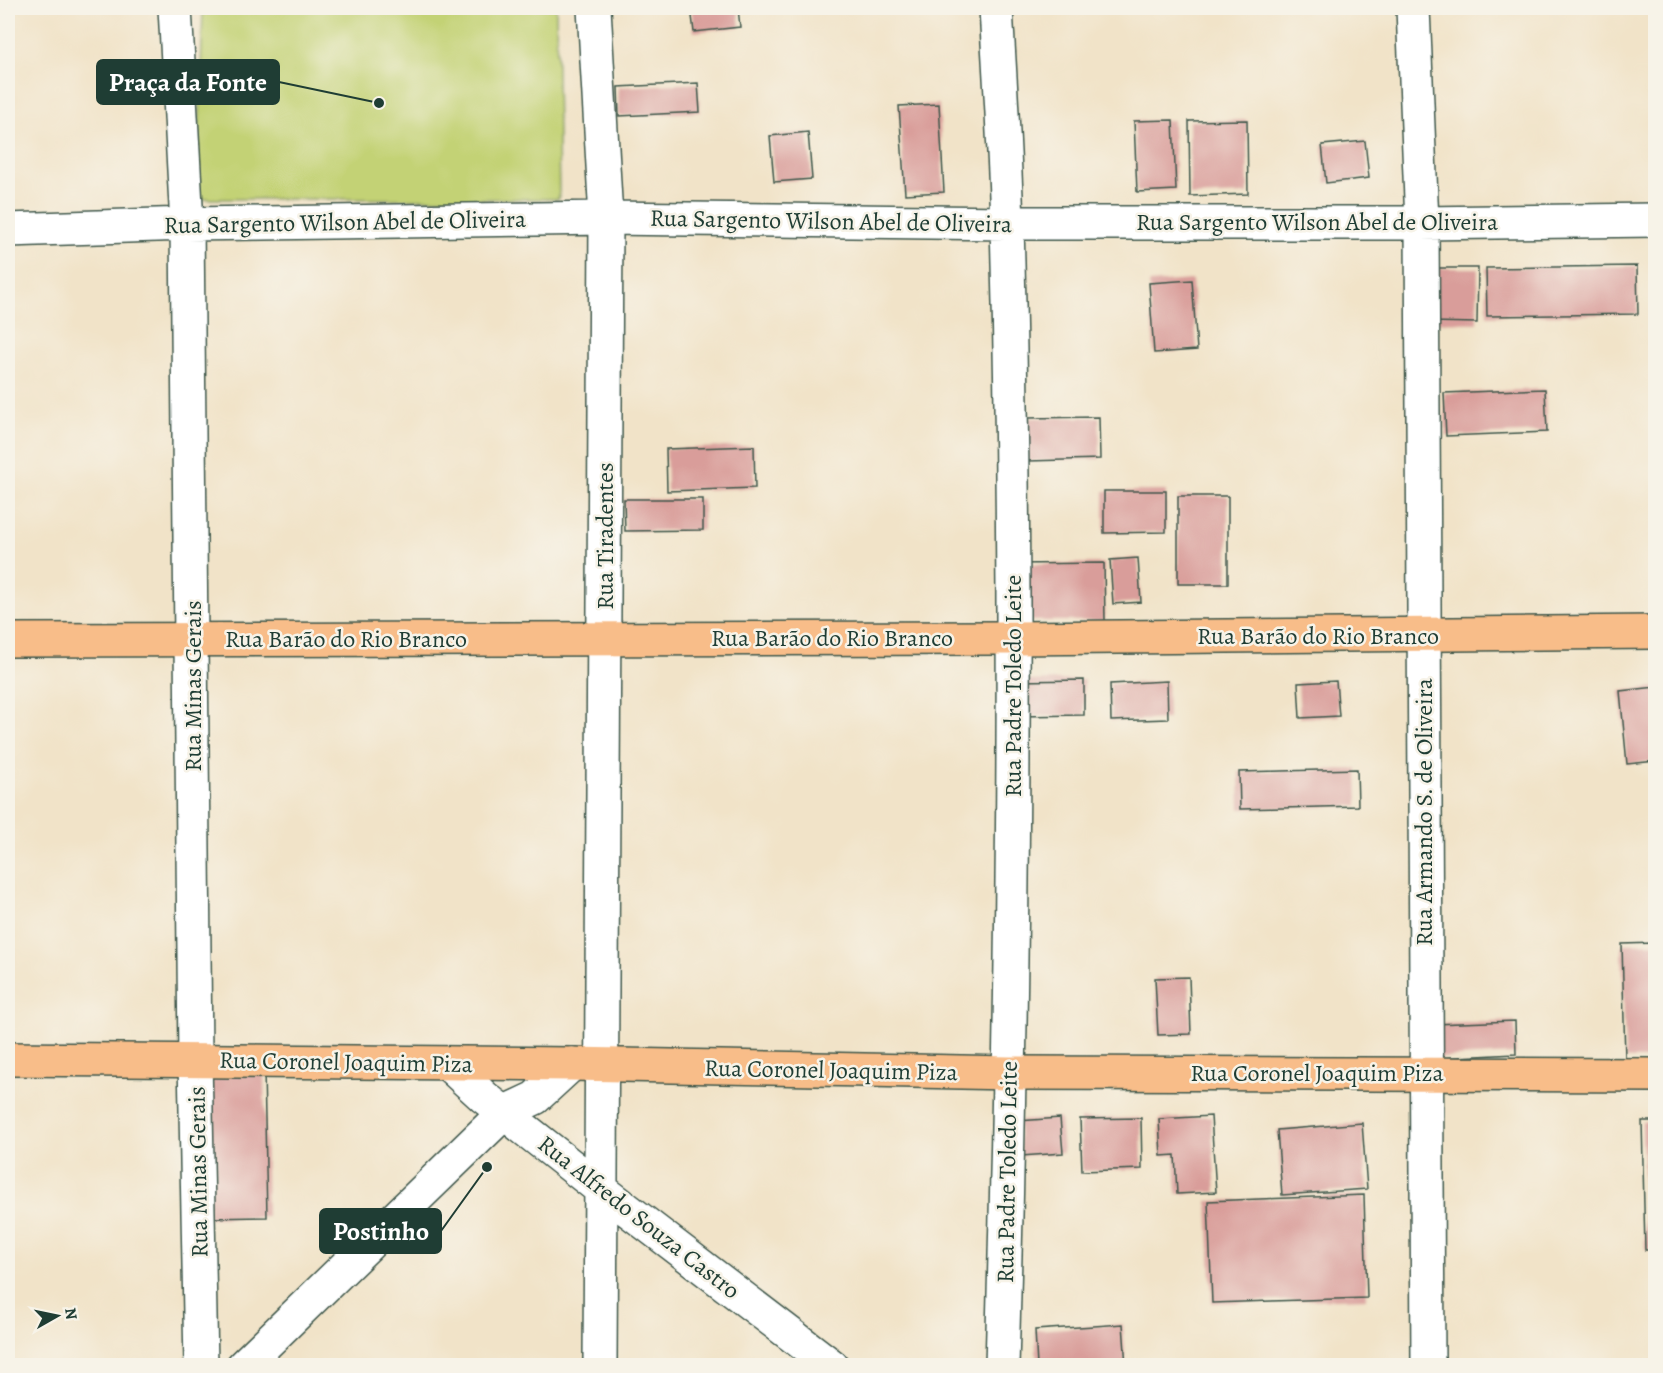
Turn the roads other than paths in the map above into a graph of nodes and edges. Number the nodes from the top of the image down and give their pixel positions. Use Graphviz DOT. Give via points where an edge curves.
graph roads {
  1 [pos="175,8"];
  2 [pos="594,8"];
  3 [pos="996,8"];
  4 [pos="1413,8"];
  5 [pos="606,218"];
  6 [pos="1656,220"];
  7 [pos="1007,223"];
  8 [pos="1422,223"];
  9 [pos="187,224"];
  10 [pos="8,230"];
  11 [pos="1656,632"];
  12 [pos="1424,635"];
  13 [pos="604,637"];
  14 [pos="1014,638"];
  15 [pos="192,639"];
  16 [pos="8,640"];
  17 [pos="8,1059"];
  18 [pos="195,1059"];
  19 [pos="448,1064"];
  20 [pos="587,1065"];
  21 [pos="1010,1073"];
  22 [pos="1425,1074"];
  23 [pos="1656,1075"];
  24 [pos="505,1112"];
  25 [pos="603,1191"];
  26 [pos="201,1365"];
  27 [pos="243,1365"];
  28 [pos="600,1365"];
  29 [pos="832,1365"];
  30 [pos="1002,1365"];
  31 [pos="1428,1365"];
  1 -- 9 [label="street, Rua Minas Gerais"];
  2 -- 5 [label="street, Rua Tiradentes"];
  3 -- 7 [label="street, Rua Padre Toledo Leite"];
  4 -- 8 [label="street, Rua Armando S. de Oliveira"];
  5 -- 7 [label="street, Rua Sargento Wilson Abel de Oliveira"];
  5 -- 9 [label="street, Rua Sargento Wilson Abel de Oliveira"];
  5 -- 13 [label="street, Rua Tiradentes"];
  6 -- 8 [label="street, Rua Sargento Wilson Abel de Oliveira"];
  7 -- 8 [label="street, Rua Sargento Wilson Abel de Oliveira"];
  7 -- 14 [label="street, Rua Padre Toledo Leite"];
  8 -- 12 [label="street, Rua Armando S. de Oliveira"];
  9 -- 10 [label="street, Rua Sargento Wilson Abel de Oliveira"];
  9 -- 15 [label="street, Rua Minas Gerais"];
  11 -- 12 [label="main road, Rua Barão do Rio Branco"];
  12 -- 14 [label="main road, Rua Barão do Rio Branco"];
  12 -- 22 [label="street, Rua Armando S. de Oliveira"];
  13 -- 14 [label="main road, Rua Barão do Rio Branco"];
  13 -- 15 [label="main road, Rua Barão do Rio Branco"];
  13 -- 20 [label="street, Rua Tiradentes"];
  14 -- 21 [label="street, Rua Padre Toledo Leite"];
  15 -- 16 [label="main road, Rua Barão do Rio Branco"];
  15 -- 18 [label="street, Rua Minas Gerais"];
  17 -- 18 [label="main road, Rua Coronel Joaquim Piza"];
  18 -- 19 [label="main road, Rua Coronel Joaquim Piza"];
  18 -- 26 [label="street, Rua Minas Gerais"];
  19 -- 20 [label="main road, Rua Coronel Joaquim Piza"];
  19 -- 24 [label="street, Rua Alfredo Souza Castro"];
  20 -- 21 [label="main road, Rua Coronel Joaquim Piza"];
  20 -- 24 [label="street"];
  20 -- 25 [label="street, Rua Tiradentes"];
  21 -- 22 [label="main road, Rua Coronel Joaquim Piza"];
  21 -- 30 [label="street, Rua Padre Toledo Leite"];
  22 -- 23 [label="main road, Rua Coronel Joaquim Piza"];
  22 -- 31 [label="street, Rua Armando S. de Oliveira"];
  24 -- 25 [label="street, Rua Alfredo Souza Castro"];
  24 -- 27 [label="street"];
  25 -- 28 [label="street, Rua Tiradentes"];
  25 -- 29 [label="street, Rua Alfredo Souza Castro"];
}
